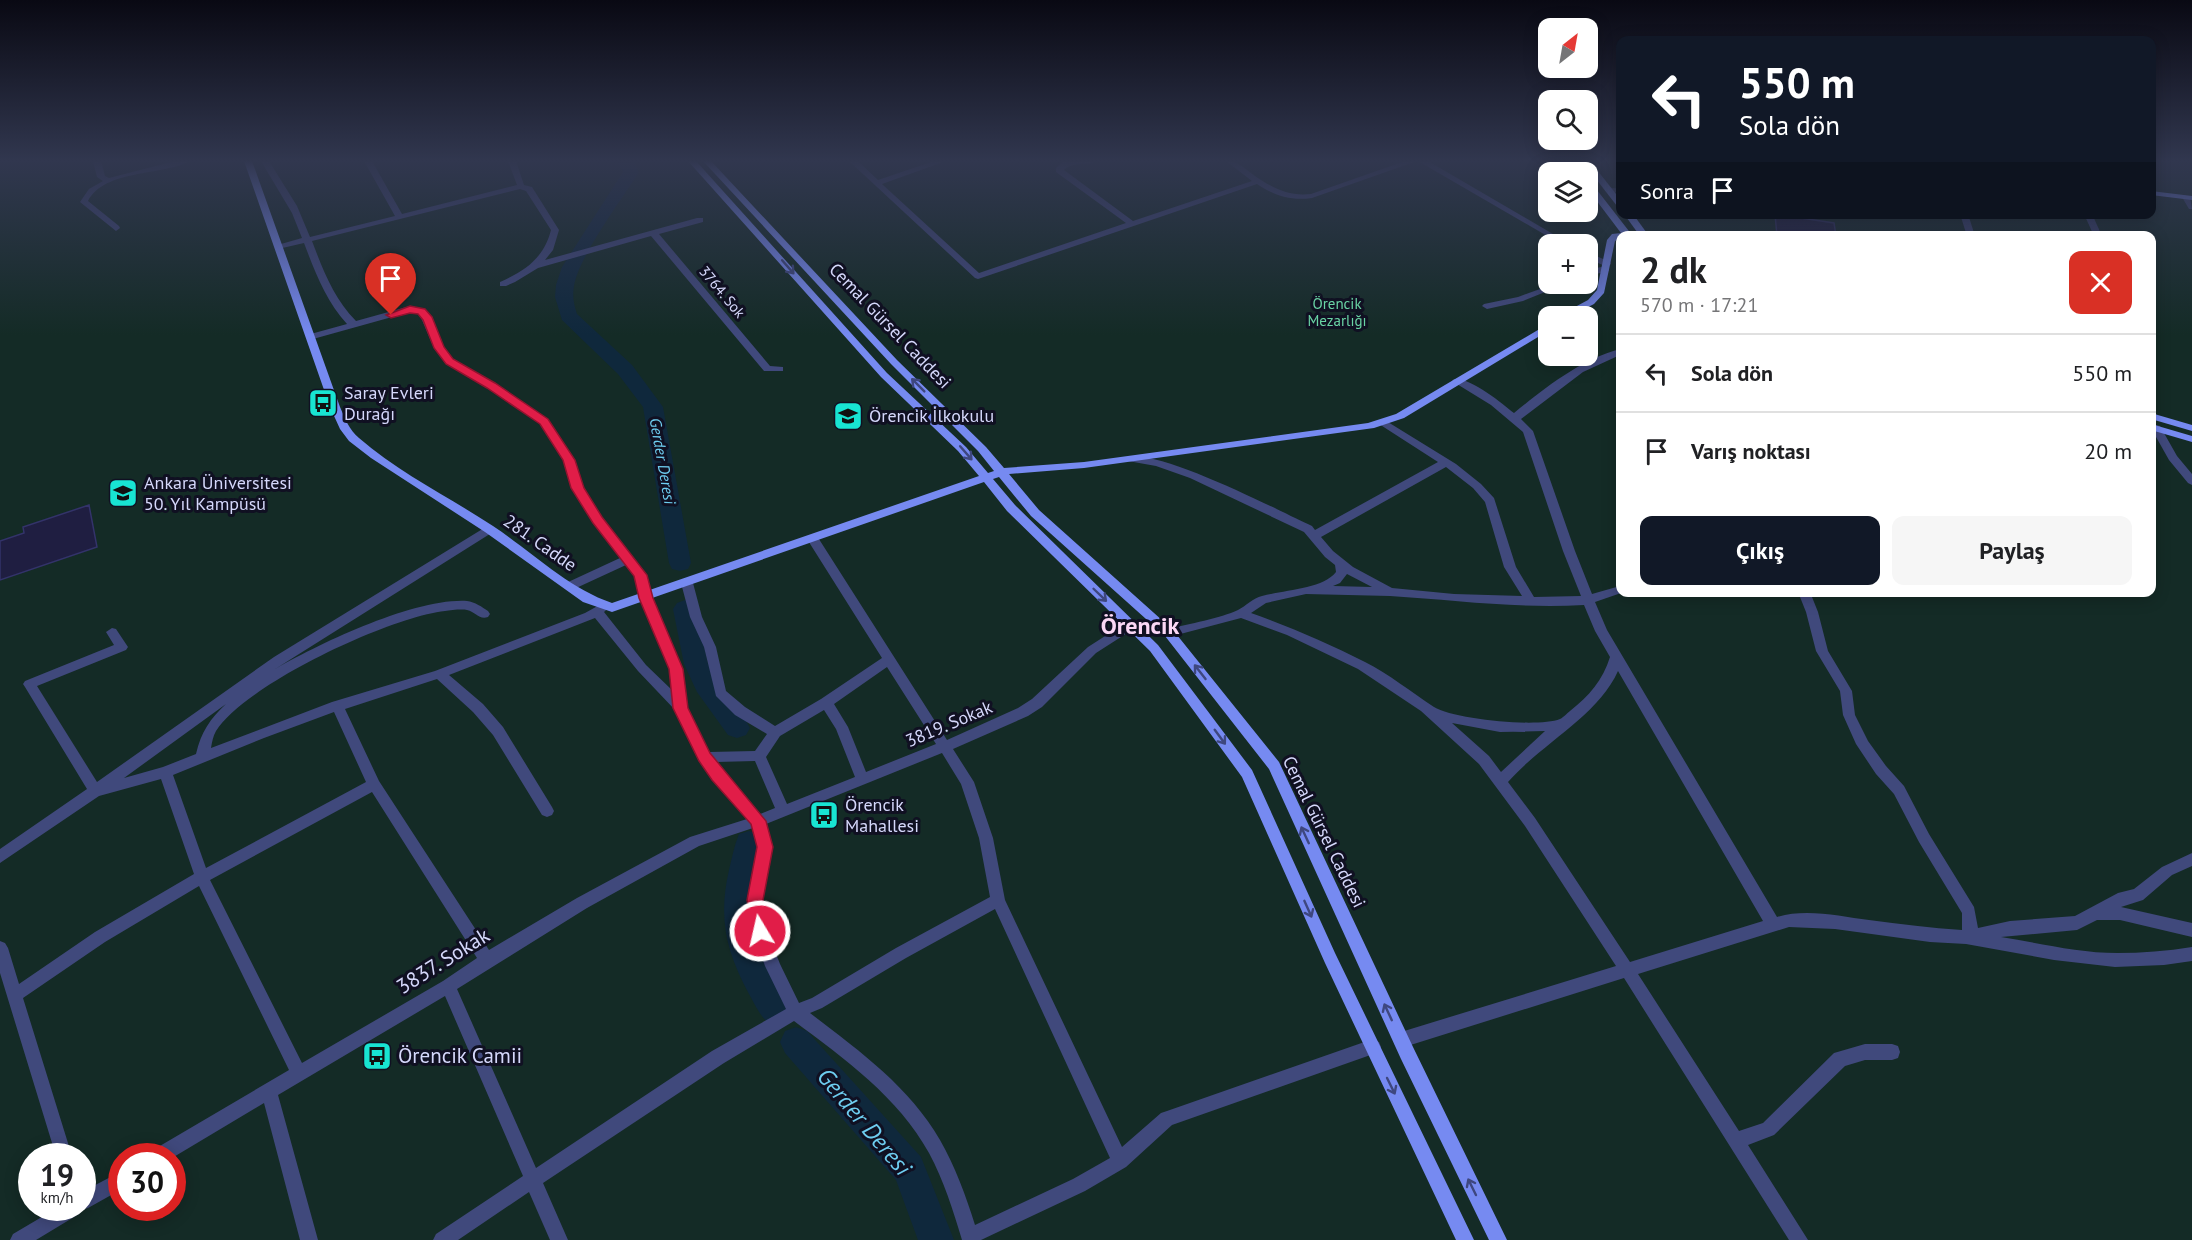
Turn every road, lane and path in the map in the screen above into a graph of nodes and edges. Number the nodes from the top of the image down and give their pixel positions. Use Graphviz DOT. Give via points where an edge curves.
graph roads {
  1 [pos="105,219"];
  2 [pos="268,219"];
  3 [pos="297,219"];
  4 [pos="388,219"];
  5 [pos="548,219"];
  6 [pos="744,219"];
  7 [pos="761,219"];
  8 [pos="915,219"];
  9 [pos="1125,219"];
  10 [pos="1147,219"];
  11 [pos="1522,219"];
  12 [pos="1615,219"];
  13 [pos="1632,219"];
  14 [pos="700,220"];
  15 [pos="1132,224"];
  16 [pos="1636,224"];
  17 [pos="1620,225"];
  18 [pos="116,228"];
  19 [pos="1625,231"];
  20 [pos="1641,231"];
  21 [pos="654,234"];
  22 [pos="1549,234"];
  23 [pos="1616,236"];
  24 [pos="306,240"];
  25 [pos="278,246"];
  26 [pos="1598,262"];
  27 [pos="538,265"];
  28 [pos="1606,267"];
  29 [pos="1598,270"];
  30 [pos="503,284"];
  31 [pos="1538,292"];
  32 [pos="1487,306"];
  33 [pos="1581,306"];
  34 [pos="354,325"];
  35 [pos="1538,333"];
  36 [pos="310,337"];
  37 [pos="1616,354"];
  38 [pos="780,369"];
  39 [pos="1457,381"];
  40 [pos="1515,418"];
  41 [pos="1383,422"];
  42 [pos="2156,422"];
  43 [pos="2156,423"];
  44 [pos="2156,427"];
  45 [pos="2192,428"];
  46 [pos="2192,439"];
  47 [pos="1132,459"];
  48 [pos="1446,462"];
  49 [pos="1002,472"];
  50 [pos="987,478"];
  51 [pos="2192,481"];
  52 [pos="489,530"];
  53 [pos="1316,535"];
  54 [pos="813,539"];
  55 [pos="628,559"];
  56 [pos="1340,563"];
  57 [pos="687,583"];
  58 [pos="570,586"];
  59 [pos="1306,590"];
  60 [pos="1616,591"];
  61 [pos="1390,592"];
  62 [pos="1806,597"];
  63 [pos="646,598"];
  64 [pos="1588,600"];
  65 [pos="1531,601"];
  66 [pos="600,609"];
  67 [pos="484,614"];
  68 [pos="1241,614"];
  69 [pos="1131,626"];
  70 [pos="112,632"];
  71 [pos="1168,633"];
  72 [pos="1616,656"];
  73 [pos="889,659"];
  74 [pos="439,674"];
  75 [pos="826,704"];
  76 [pos="337,706"];
  77 [pos="1426,707"];
  78 [pos="681,708"];
  79 [pos="1563,724"];
  80 [pos="775,732"];
  81 [pos="944,747"];
  82 [pos="759,756"];
  83 [pos="202,757"];
  84 [pos="705,757"];
  85 [pos="165,772"];
  86 [pos="862,778"];
  87 [pos="1501,781"];
  88 [pos="374,784"];
  89 [pos="95,791"];
  90 [pos="547,811"];
  91 [pos="783,811"];
  92 [pos="758,821"];
  93 [pos="0,857"];
  94 [pos="2192,859"];
  95 [pos="202,878"];
  96 [pos="998,900"];
  97 [pos="2093,915"];
  98 [pos="1773,924"];
  99 [pos="2192,930"];
  100 [pos="1966,937"];
  101 [pos="0,948"];
  102 [pos="2192,954"];
  103 [pos="487,960"];
  104 [pos="1627,970"];
  105 [pos="448,986"];
  106 [pos="14,996"];
  107 [pos="795,1012"];
  108 [pos="1401,1040"];
  109 [pos="1372,1047"];
  110 [pos="1892,1052"];
  111 [pos="299,1073"];
  112 [pos="269,1092"];
  113 [pos="1736,1141"];
  114 [pos="60,1143"];
  115 [pos="181,1143"];
  116 [pos="1120,1161"];
  117 [pos="532,1179"];
  118 [pos="52,1221"];
  119 [pos="970,1238"];
  120 [pos="22,1239"];
  121 [pos="309,1240"];
  122 [pos="442,1240"];
  123 [pos="559,1240"];
  124 [pos="1465,1240"];
  125 [pos="1498,1240"];
  126 [pos="1799,1240"];
  1 -- 18 [label="street"];
  2 -- 25 [label="street, 281. Cadde"];
  3 -- 24 [label="street"];
  4 -- 24 [label="street"];
  5 -- 27 [label="street" via="555,230 550,250"];
  6 -- 50 [label="street, Cemal Gürsel Caddesi, one-way" via="884,375 962,448"];
  49 -- 7 [label="street, Cemal Gürsel Caddesi, one-way"];
  8 -- 15 [label="street" via="978,276"];
  9 -- 15 [label="street"];
  10 -- 15 [label="street"];
  11 -- 22 [label="street"];
  12 -- 17 [label="street"];
  13 -- 16 [label="street"];
  14 -- 21 [label="street"];
  16 -- 17 [label="street"];
  16 -- 20 [label="street"];
  17 -- 19 [label="street"];
  21 -- 27 [label="street"];
  21 -- 38 [label="street, 3764. Sok" via="767,369"];
  23 -- 28 [label="street" via="1611,240"];
  24 -- 25 [label="street"];
  24 -- 34 [label="street" via="333,297"];
  25 -- 36 [label="street, 281. Cadde"];
  26 -- 28 [label="street"];
  27 -- 30 [label="street"];
  28 -- 29 [label="street"];
  28 -- 33 [label="street" via="1601,291"];
  31 -- 32 [label="street"];
  34 -- 36 [label="street"];
  34 -- 55 [label="street" via="410,309 422,311 439,348 450,361 544,422 569,460 578,488 597,520"];
  35 -- 39 [label="street"];
  36 -- 52 [label="street, 281. Cadde" via="335,407 353,439"];
  37 -- 40 [label="street" via="1562,382"];
  39 -- 40 [label="street"];
  39 -- 41 [label="street"];
  40 -- 64 [label="street" via="1528,431"];
  41 -- 47 [label="street"];
  41 -- 48 [label="street"];
  42 -- 45 [label="street"];
  43 -- 46 [label="street"];
  44 -- 51 [label="street"];
  47 -- 49 [label="street"];
  47 -- 53 [label="street" via="1158,463 1194,476"];
  48 -- 53 [label="street"];
  48 -- 65 [label="street" via="1490,501 1510,567"];
  49 -- 50 [label="street"];
  49 -- 71 [label="street, Cemal Gürsel Caddesi" via="1035,513"];
  50 -- 54 [label="street"];
  50 -- 69 [label="street, Cemal Gürsel Caddesi, one-way" via="1011,508"];
  52 -- 58 [label="street, 281. Cadde"];
  52 -- 89 [label="street" via="278,660"];
  53 -- 56 [label="street"];
  54 -- 57 [label="street"];
  54 -- 73 [label="street"];
  55 -- 58 [label="street"];
  55 -- 63 [label="street" via="640,575"];
  56 -- 59 [label="street" via="1342,572 1336,580"];
  56 -- 61 [label="street"];
  57 -- 63 [label="street"];
  57 -- 80 [label="street" via="710,647 720,693 740,711"];
  58 -- 66 [label="street, 281. Cadde"];
  59 -- 61 [label="street"];
  59 -- 68 [label="street" via="1262,600"];
  60 -- 64 [label="street"];
  61 -- 65 [label="street"];
  62 -- 100 [label="street" via="1822,651 1846,691 1849,715 1863,744 1899,790 1969,912 1971,929"];
  63 -- 66 [label="street" via="619,608"];
  63 -- 78 [label="street" via="676,669"];
  64 -- 65 [label="street"];
  64 -- 72 [label="street"];
  66 -- 74 [label="street"];
  66 -- 78 [label="street" via="642,668"];
  67 -- 83 [label="street" via="467,604 430,608 296,664 254,688 214,724"];
  68 -- 71 [label="street"];
  68 -- 77 [label="street" via="1329,648"];
  69 -- 81 [label="street, 3819. Sokak" via="1092,650 1023,712"];
  69 -- 109 [label="street, Cemal Gürsel Caddesi, one-way" via="1154,648 1247,774"];
  70 -- 89 [label="street" via="122,647 28,684"];
  108 -- 71 [label="street, Cemal Gürsel Caddesi, one-way" via="1274,766"];
  72 -- 79 [label="street" via="1613,672 1599,692"];
  72 -- 98 [label="street"];
  73 -- 75 [label="street"];
  73 -- 81 [label="street"];
  74 -- 76 [label="street"];
  74 -- 90 [label="street" via="498,731"];
  75 -- 80 [label="street"];
  75 -- 86 [label="street" via="842,727"];
  76 -- 83 [label="street"];
  76 -- 88 [label="street"];
  77 -- 79 [label="street" via="1449,717 1515,727"];
  77 -- 87 [label="street" via="1484,760"];
  78 -- 84 [label="street"];
  79 -- 87 [label="street"];
  80 -- 82 [label="street"];
  81 -- 86 [label="street, 3819. Sokak"];
  81 -- 96 [label="street" via="967,782 986,838"];
  82 -- 84 [label="street"];
  82 -- 91 [label="street"];
  83 -- 85 [label="street"];
  84 -- 92 [label="street"];
  85 -- 89 [label="street"];
  85 -- 95 [label="street"];
  86 -- 91 [label="street, 3819. Sokak"];
  87 -- 104 [label="street"];
  88 -- 95 [label="street"];
  88 -- 103 [label="street"];
  89 -- 93 [label="street"];
  91 -- 92 [label="street, 3819. Sokak"];
  92 -- 103 [label="street, 3837. Sokak" via="687,845"];
  92 -- 107 [label="street" via="765,847 755,900 760,931"];
  94 -- 97 [label="street" via="2167,871 2138,895 2123,898"];
  95 -- 106 [label="street" via="60,962"];
  95 -- 111 [label="street"];
  96 -- 107 [label="street"];
  96 -- 116 [label="street"];
  97 -- 99 [label="street" via="2120,913"];
  97 -- 100 [label="street" via="2077,923 2010,928"];
  98 -- 100 [label="street" via="1789,920 1835,922 1930,936"];
  98 -- 104 [label="street"];
  100 -- 102 [label="street" via="2115,960"];
  101 -- 106 [label="street"];
  103 -- 105 [label="street, 3837. Sokak"];
  104 -- 108 [label="street"];
  104 -- 113 [label="street"];
  105 -- 111 [label="street, 3837. Sokak"];
  105 -- 117 [label="street"];
  106 -- 114 [label="street"];
  107 -- 117 [label="street" via="718,1057"];
  107 -- 119 [label="street" via="875,1074 909,1109 940,1157"];
  125 -- 108 [label="street, Cemal Gürsel Caddesi, one-way"];
  109 -- 116 [label="street" via="1167,1119"];
  109 -- 124 [label="street, Cemal Gürsel Caddesi, one-way"];
  110 -- 113 [label="street" via="1865,1052 1840,1059 1768,1129"];
  111 -- 112 [label="street, 3837. Sokak"];
  112 -- 115 [label="street, 3837. Sokak"];
  112 -- 121 [label="street"];
  113 -- 126 [label="street"];
  116 -- 119 [label="street"];
  117 -- 122 [label="street"];
  117 -- 123 [label="street"];
  118 -- 120 [label="street"];
}
